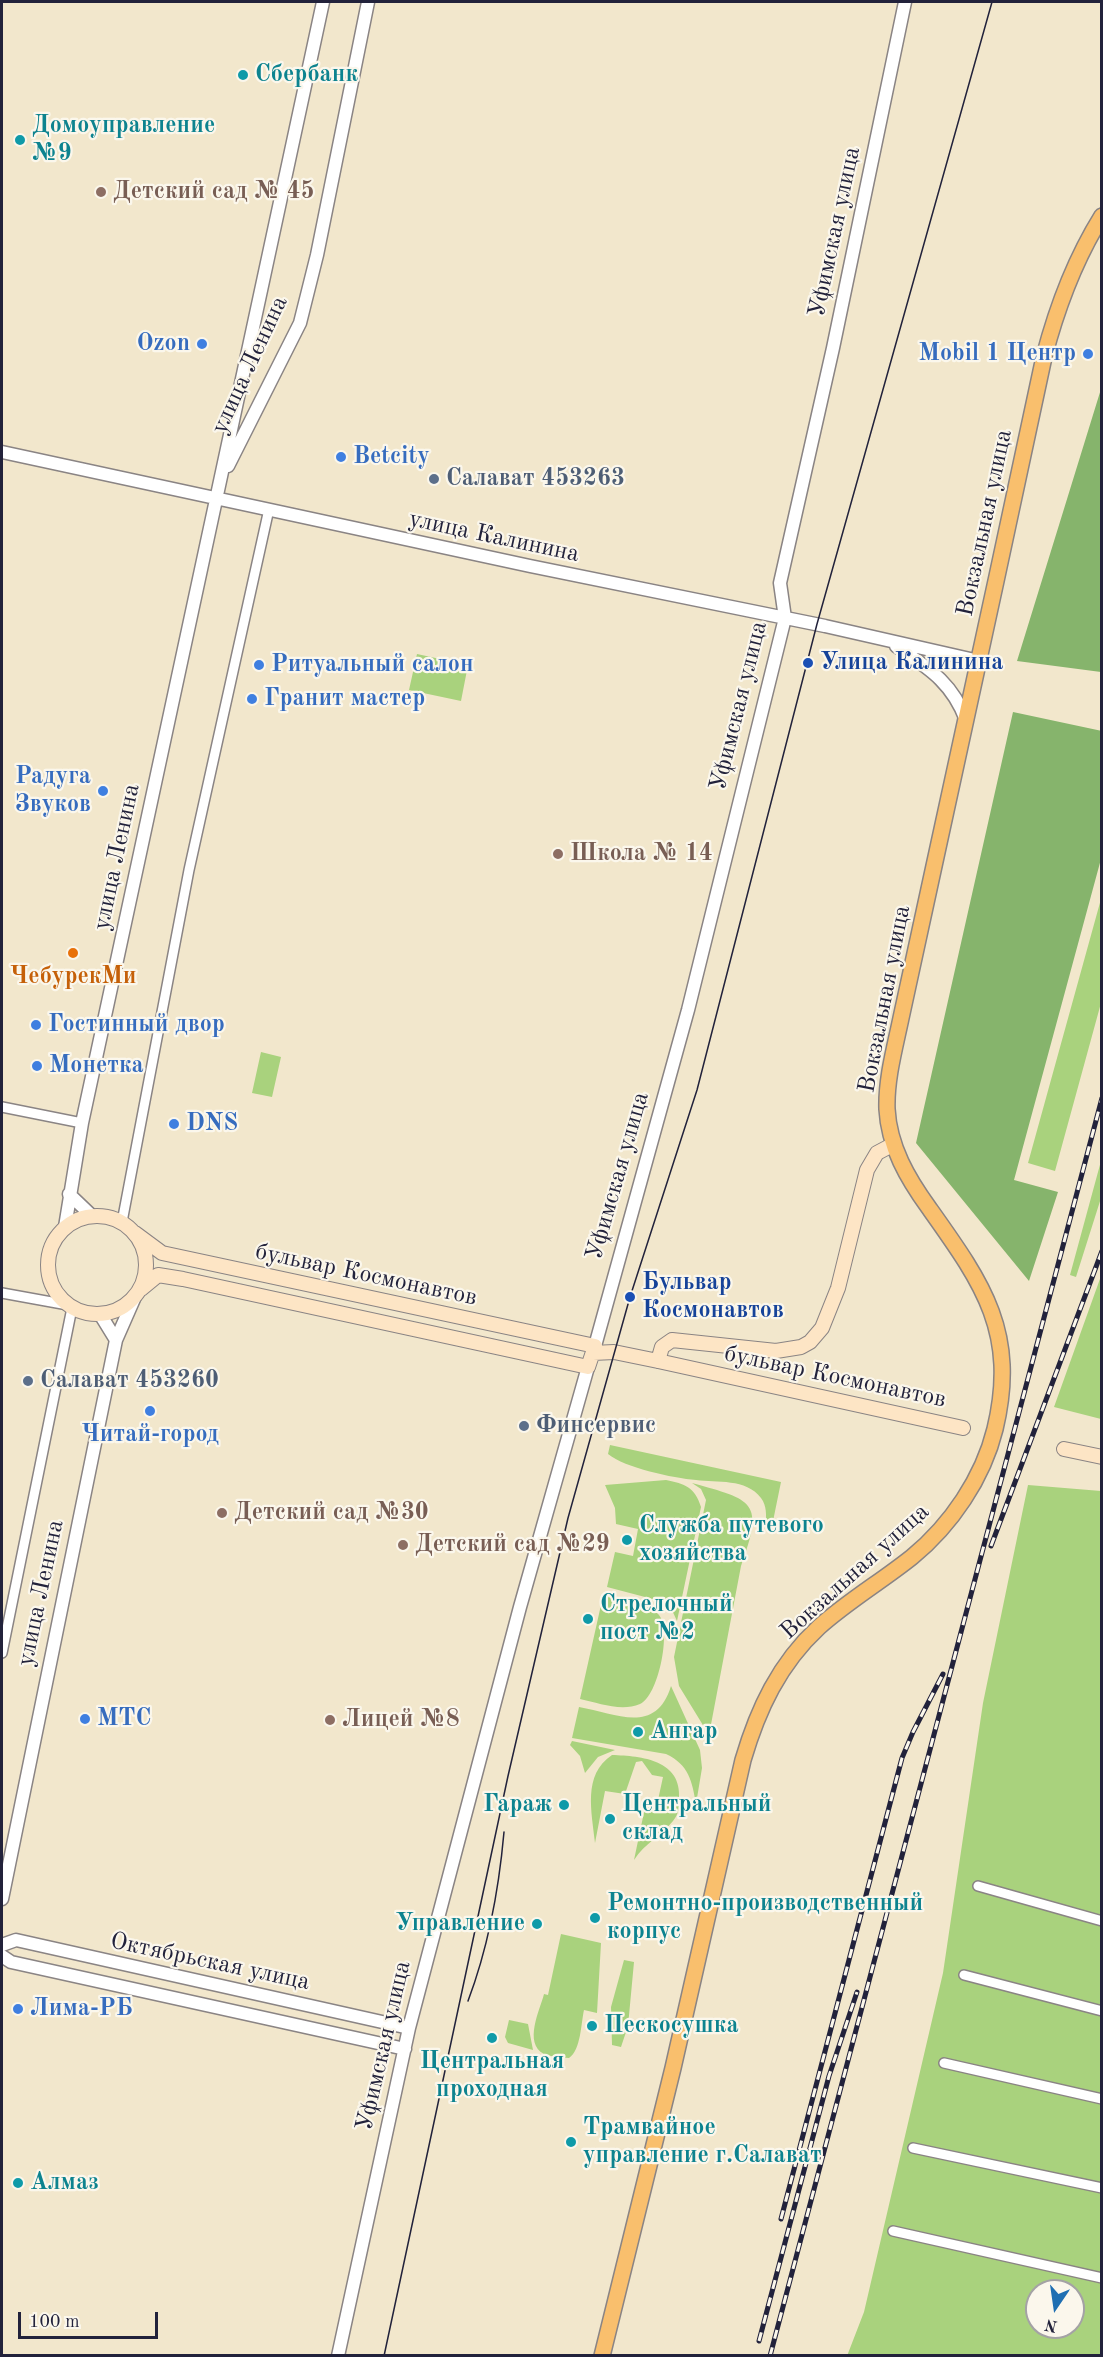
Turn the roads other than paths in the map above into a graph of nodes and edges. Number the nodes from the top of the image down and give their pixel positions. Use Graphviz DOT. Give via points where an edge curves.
graph roads {
  1 [pos="323,2"];
  2 [pos="368,2"];
  3 [pos="905,2"];
  4 [pos="1101,216"];
  5 [pos="2,452"];
  6 [pos="217,498"];
  7 [pos="269,509"];
  8 [pos="785,618"];
  9 [pos="890,642"];
  10 [pos="979,661"];
  11 [pos="966,720"];
  12 [pos="2,1107"];
  13 [pos="82,1123"];
  14 [pos="894,1144"];
  15 [pos="69,1194"];
  16 [pos="92,1216"];
  17 [pos="122,1222"];
  18 [pos="65,1227"];
  19 [pos="135,1233"];
  20 [pos="2,1293"];
  21 [pos="137,1294"];
  22 [pos="70,1306"];
  23 [pos="100,1314"];
  24 [pos="116,1340"];
  25 [pos="594,1350"];
  26 [pos="658,1361"];
  27 [pos="588,1367"];
  28 [pos="963,1428"];
  29 [pos="1064,1449"];
  30 [pos="1101,1457"];
  31 [pos="2,1653"];
  32 [pos="978,1886"];
  33 [pos="2,1899"];
  34 [pos="1101,1921"];
  35 [pos="2,1945"];
  36 [pos="2,1956"];
  37 [pos="964,1975"];
  38 [pos="185,1979"];
  39 [pos="181,2001"];
  40 [pos="1101,2010"];
  41 [pos="409,2028"];
  42 [pos="405,2049"];
  43 [pos="944,2063"];
  44 [pos="1101,2099"];
  45 [pos="913,2148"];
  46 [pos="1101,2188"];
  47 [pos="892,2231"];
  48 [pos="1101,2278"];
  49 [pos="338,2355"];
  50 [pos="602,2355"];
  1 -- 6 [label="street, улица Ленина"];
  2 -- 6 [label="street, улица Ленина" via="300,323 232,456"];
  3 -- 8 [label="street, Уфимская улица" via="780,583"];
  4 -- 10 [label="main road, Вокзальная улица" via="1055,314"];
  5 -- 6 [label="street, улица Калинина"];
  6 -- 7 [label="street, улица Калинина"];
  6 -- 13 [label="street, улица Ленина"];
  7 -- 8 [label="street, улица Калинина"];
  7 -- 17 [label="street" via="189,870"];
  8 -- 9 [label="street, улица Калинина"];
  8 -- 25 [label="street, Уфимская улица" via="688,1010"];
  9 -- 10 [label="street, улица Калинина"];
  9 -- 11 [label="street" via="952,690"];
  10 -- 11 [label="main road, Вокзальная улица"];
  11 -- 14 [label="main road, Вокзальная улица" via="890,1073 887,1112"];
  12 -- 13 [label="street"];
  13 -- 15 [label="street, улица Ленина"];
  14 -- 26 [label="main road" via="877,1153 867,1170 838,1288 816,1337 801,1347 776,1351 672,1340 662,1347"];
  14 -- 50 [label="main road, Вокзальная улица" via="916,1189 981,1287 996,1322 1003,1368 995,1429 974,1483 939,1531 916,1554 817,1629 782,1670 759,1712 743,1760"];
  15 -- 16 [label="street"];
  15 -- 18 [label="street, улица Ленина"];
  16 -- 17 [label="main road, улица Ленина" via="108,1216"];
  16 -- 18 [label="main road"];
  17 -- 19 [label="main road, улица Ленина"];
  18 -- 22 [label="main road" via="52,1245 48,1267 53,1288"];
  19 -- 21 [label="main road, улица Ленина" via="147,1260 146,1275"];
  19 -- 25 [label="main road, бульвар Космонавтов" via="162,1253"];
  20 -- 22 [label="street"];
  21 -- 23 [label="main road" via="124,1307"];
  21 -- 24 [label="street, улица Ленина"];
  21 -- 27 [label="main road, бульвар Космонавтов" via="158,1275 183,1279"];
  22 -- 23 [label="main road"];
  22 -- 31 [label="street, улица Ленина"];
  23 -- 24 [label="street"];
  24 -- 33 [label="street, улица Ленина"];
  25 -- 26 [label="main road, бульвар Космонавтов"];
  25 -- 27 [label="main road, Уфимская улица"];
  26 -- 28 [label="main road, бульвар Космонавтов"];
  27 -- 41 [label="street, Уфимская улица" via="517,1617"];
  29 -- 30 [label="main road"];
  32 -- 34 [label="street"];
  35 -- 38 [label="street, Октябрьская улица" via="16,1940"];
  36 -- 39 [label="street, Октябрьская улица" via="11,1962"];
  37 -- 40 [label="street"];
  38 -- 39 [label="street"];
  38 -- 41 [label="street, Октябрьская улица"];
  39 -- 42 [label="street, Октябрьская улица"];
  41 -- 42 [label="street, Уфимская улица"];
  42 -- 49 [label="street, Уфимская улица"];
  43 -- 44 [label="street"];
  45 -- 46 [label="street"];
  47 -- 48 [label="street"];
}
